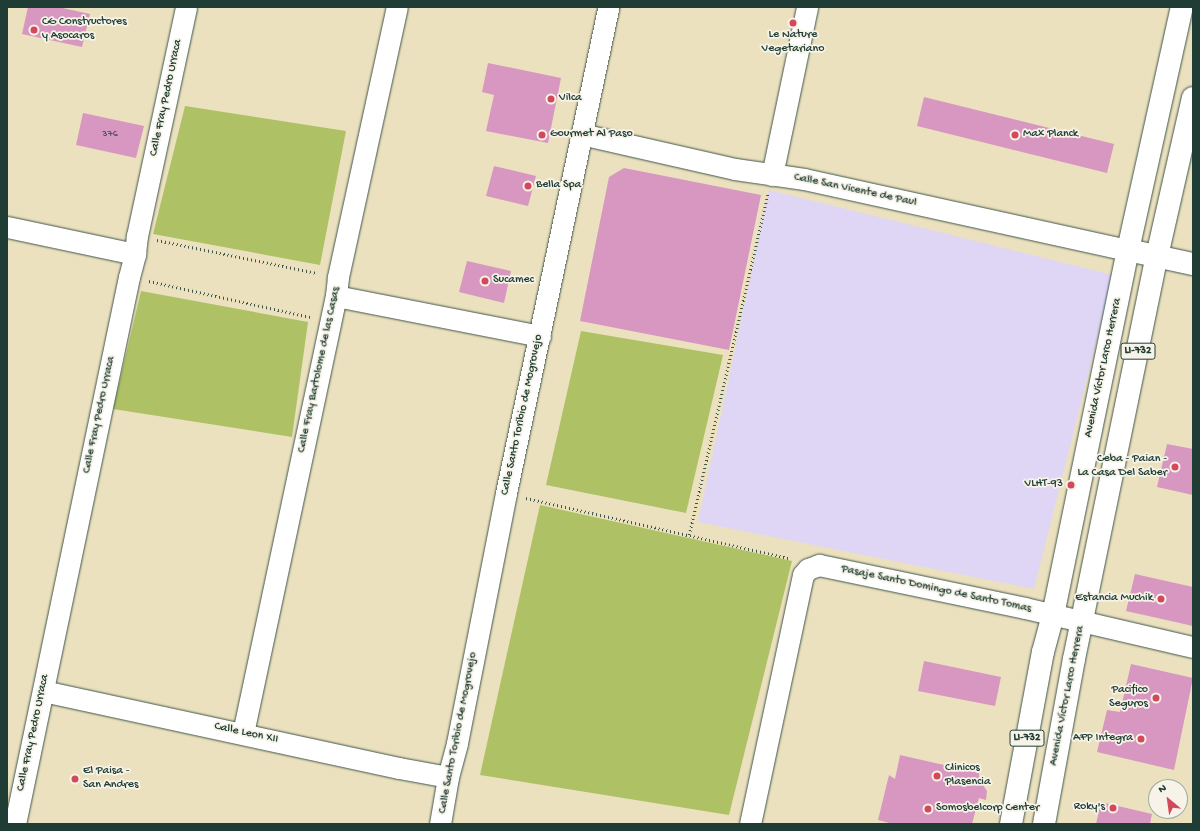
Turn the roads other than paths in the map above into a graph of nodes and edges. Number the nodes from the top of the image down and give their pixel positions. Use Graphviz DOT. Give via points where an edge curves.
graph roads {
  1 [pos="186,7"];
  2 [pos="397,7"];
  3 [pos="608,7"];
  4 [pos="807,7"];
  5 [pos="1182,7"];
  6 [pos="1193,98"];
  7 [pos="581,134"];
  8 [pos="772,175"];
  9 [pos="7,227"];
  10 [pos="136,245"];
  11 [pos="1128,250"];
  12 [pos="1157,256"];
  13 [pos="1193,264"];
  14 [pos="337,287"];
  15 [pos="540,336"];
  16 [pos="1053,615"];
  17 [pos="1082,621"];
  18 [pos="1193,647"];
  19 [pos="43,691"];
  20 [pos="243,733"];
  21 [pos="448,777"];
  22 [pos="15,824"];
  23 [pos="440,824"];
  24 [pos="750,824"];
  25 [pos="1011,824"];
  26 [pos="1044,824"];
  1 -- 10 [label="street, Calle Fray Pedro Urraca"];
  2 -- 14 [label="street, Calle Fray Bartolome de las Casas"];
  3 -- 7 [label="street, Calle Santo Toribio de Mogrovejo"];
  4 -- 8 [label="street"];
  5 -- 11 [label="main road, Avenida Víctor Larco Herrera / LI-732"];
  6 -- 12 [label="main road, Avenida Víctor Larco Herrera / LI-732"];
  7 -- 8 [label="street, Calle San Vicente de Paul"];
  7 -- 15 [label="street, Calle Santo Toribio de Mogrovejo"];
  8 -- 11 [label="street, Calle San Vicente de Paul" via="804,179"];
  9 -- 10 [label="street"];
  10 -- 19 [label="street, Calle Fray Pedro Urraca"];
  11 -- 12 [label="main road"];
  11 -- 16 [label="main road, Avenida Víctor Larco Herrera / LI-732"];
  12 -- 13 [label="main road"];
  12 -- 17 [label="main road, Avenida Víctor Larco Herrera / LI-732"];
  14 -- 15 [label="street"];
  14 -- 20 [label="street, Calle Fray Bartolome de las Casas"];
  15 -- 21 [label="street, Calle Santo Toribio de Mogrovejo" via="506,493 459,736"];
  16 -- 17 [label="street, Pasaje Santo Domingo de Santo Tomas"];
  16 -- 24 [label="street, Pasaje Santo Domingo de Santo Tomas" via="819,565 808,569 802,575"];
  16 -- 25 [label="main road, Avenida Víctor Larco Herrera / LI-732" via="1043,652"];
  17 -- 18 [label="street, Pasaje Santo Domingo de Santo Tomas"];
  17 -- 26 [label="main road, Avenida Víctor Larco Herrera / LI-732"];
  19 -- 20 [label="street, Calle Leon XII"];
  19 -- 22 [label="street, Calle Fray Pedro Urraca"];
  20 -- 21 [label="street, Calle Leon XII"];
  21 -- 23 [label="street, Calle Santo Toribio de Mogrovejo"];
}
